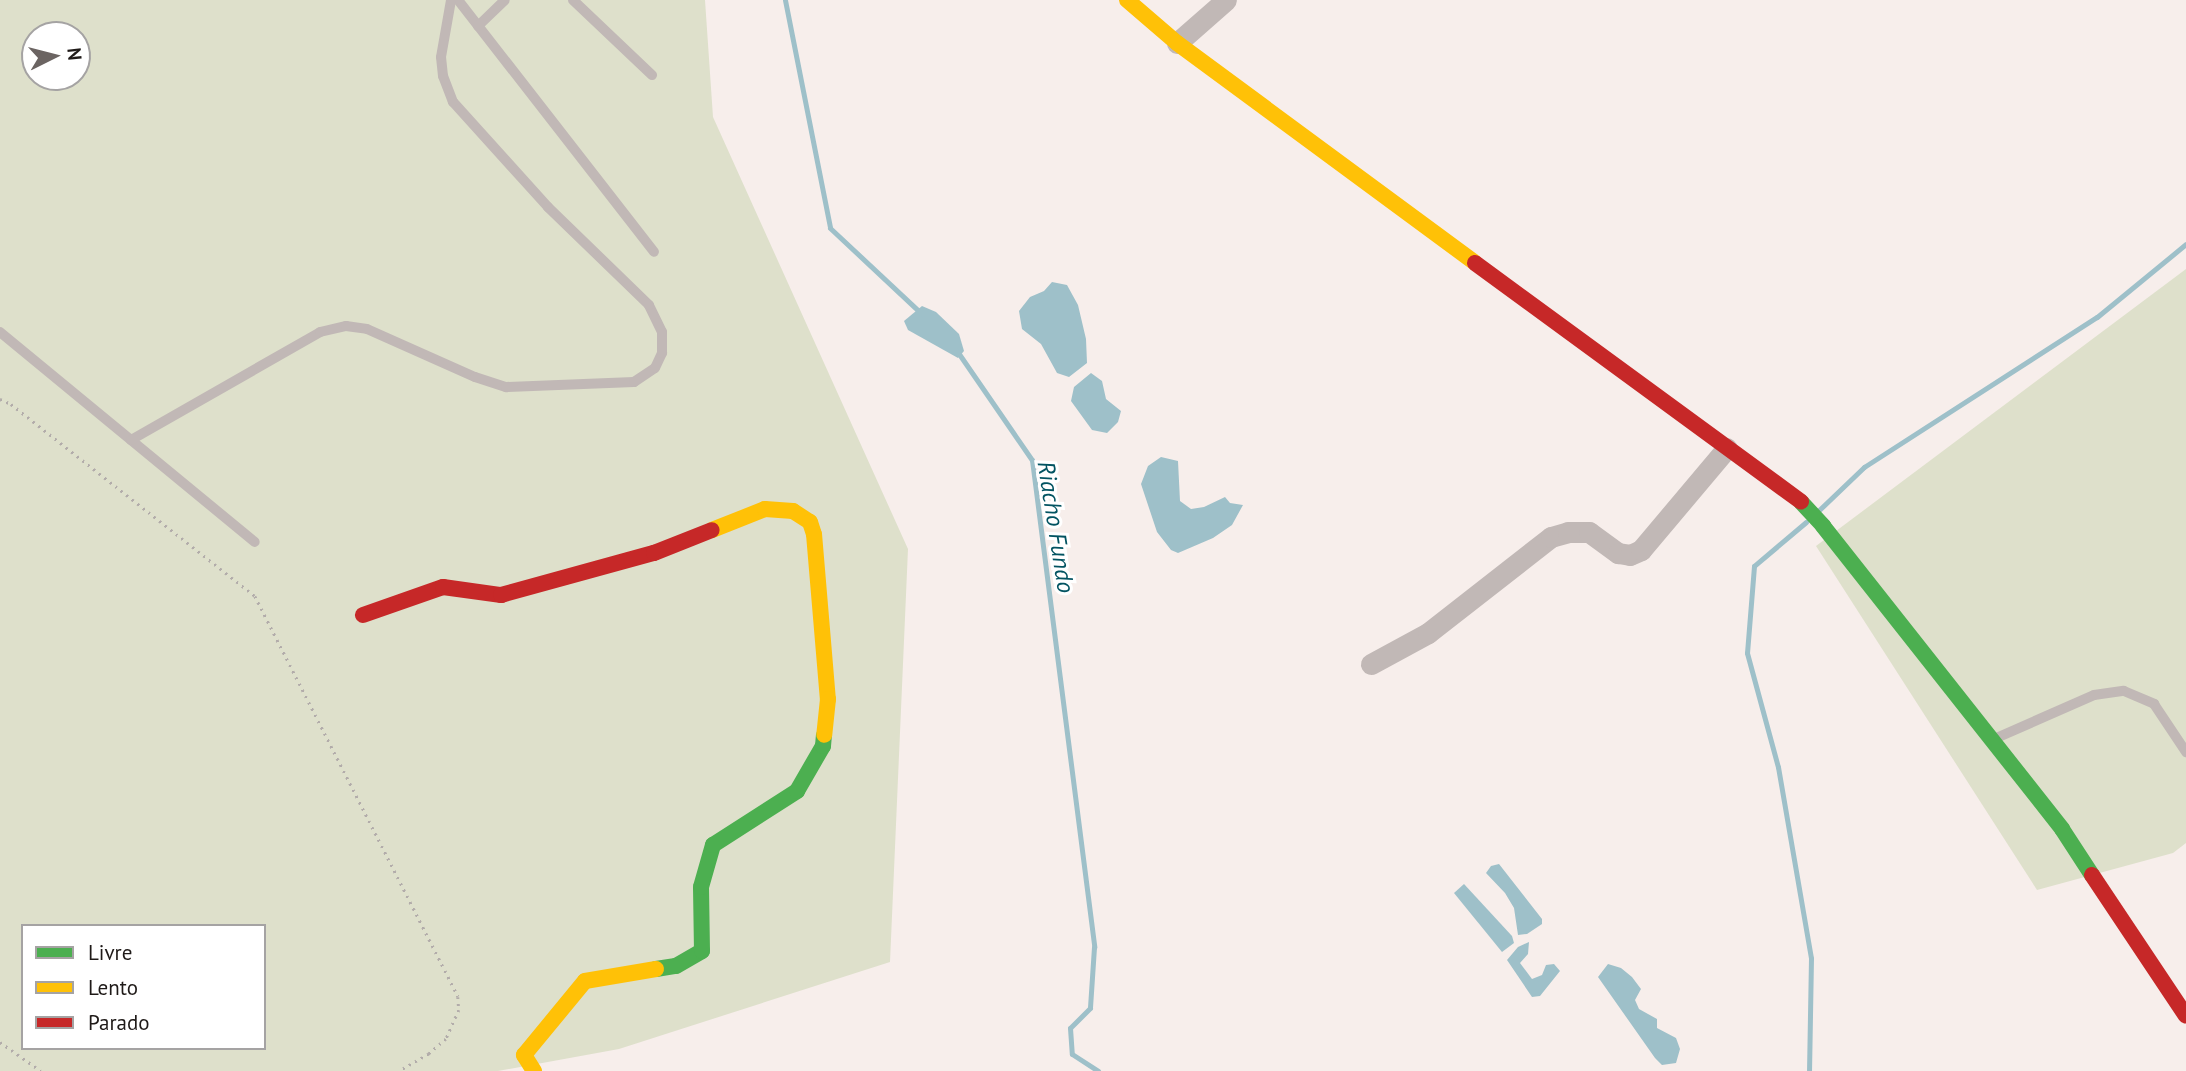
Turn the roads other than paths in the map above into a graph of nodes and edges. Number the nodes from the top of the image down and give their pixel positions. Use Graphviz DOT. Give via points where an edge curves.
graph roads {
  1 [pos="451,0"];
  2 [pos="458,0"];
  3 [pos="505,0"];
  4 [pos="573,0"];
  5 [pos="1127,0"];
  6 [pos="1226,0"];
  7 [pos="478,26"];
  8 [pos="1177,43"];
  9 [pos="652,75"];
  10 [pos="653,252"];
  11 [pos="0,332"];
  12 [pos="131,440"];
  13 [pos="1727,448"];
  14 [pos="255,542"];
  15 [pos="363,615"];
  16 [pos="1371,664"];
  17 [pos="1991,740"];
  18 [pos="2186,752"];
  19 [pos="2180,995"];
  20 [pos="2186,1016"];
  21 [pos="534,1071"];
  1 -- 12 [label="lane" via="441,57 453,102 548,207 649,305 662,332 662,353 655,368 634,382 506,387 367,329 346,326 320,332"];
  2 -- 7 [label="lane"];
  3 -- 7 [label="lane"];
  4 -- 9 [label="lane"];
  5 -- 8 [label="street"];
  6 -- 8 [label="street"];
  7 -- 10 [label="lane"];
  8 -- 13 [label="street"];
  11 -- 12 [label="lane"];
  12 -- 14 [label="lane"];
  13 -- 16 [label="street" via="1641,550 1630,555 1618,553 1589,532 1551,537 1428,633"];
  13 -- 17 [label="street" via="1802,503 1824,526"];
  15 -- 21 [label="street" via="443,587 501,596 654,553 765,509 793,511 810,522 828,699 823,746 797,791 713,845 701,887 702,951 676,967 585,981 524,1055"];
  17 -- 18 [label="lane" via="2094,695 2124,691 2154,704"];
  17 -- 19 [label="street" via="2062,829"];
  19 -- 20 [label="street"];
}
